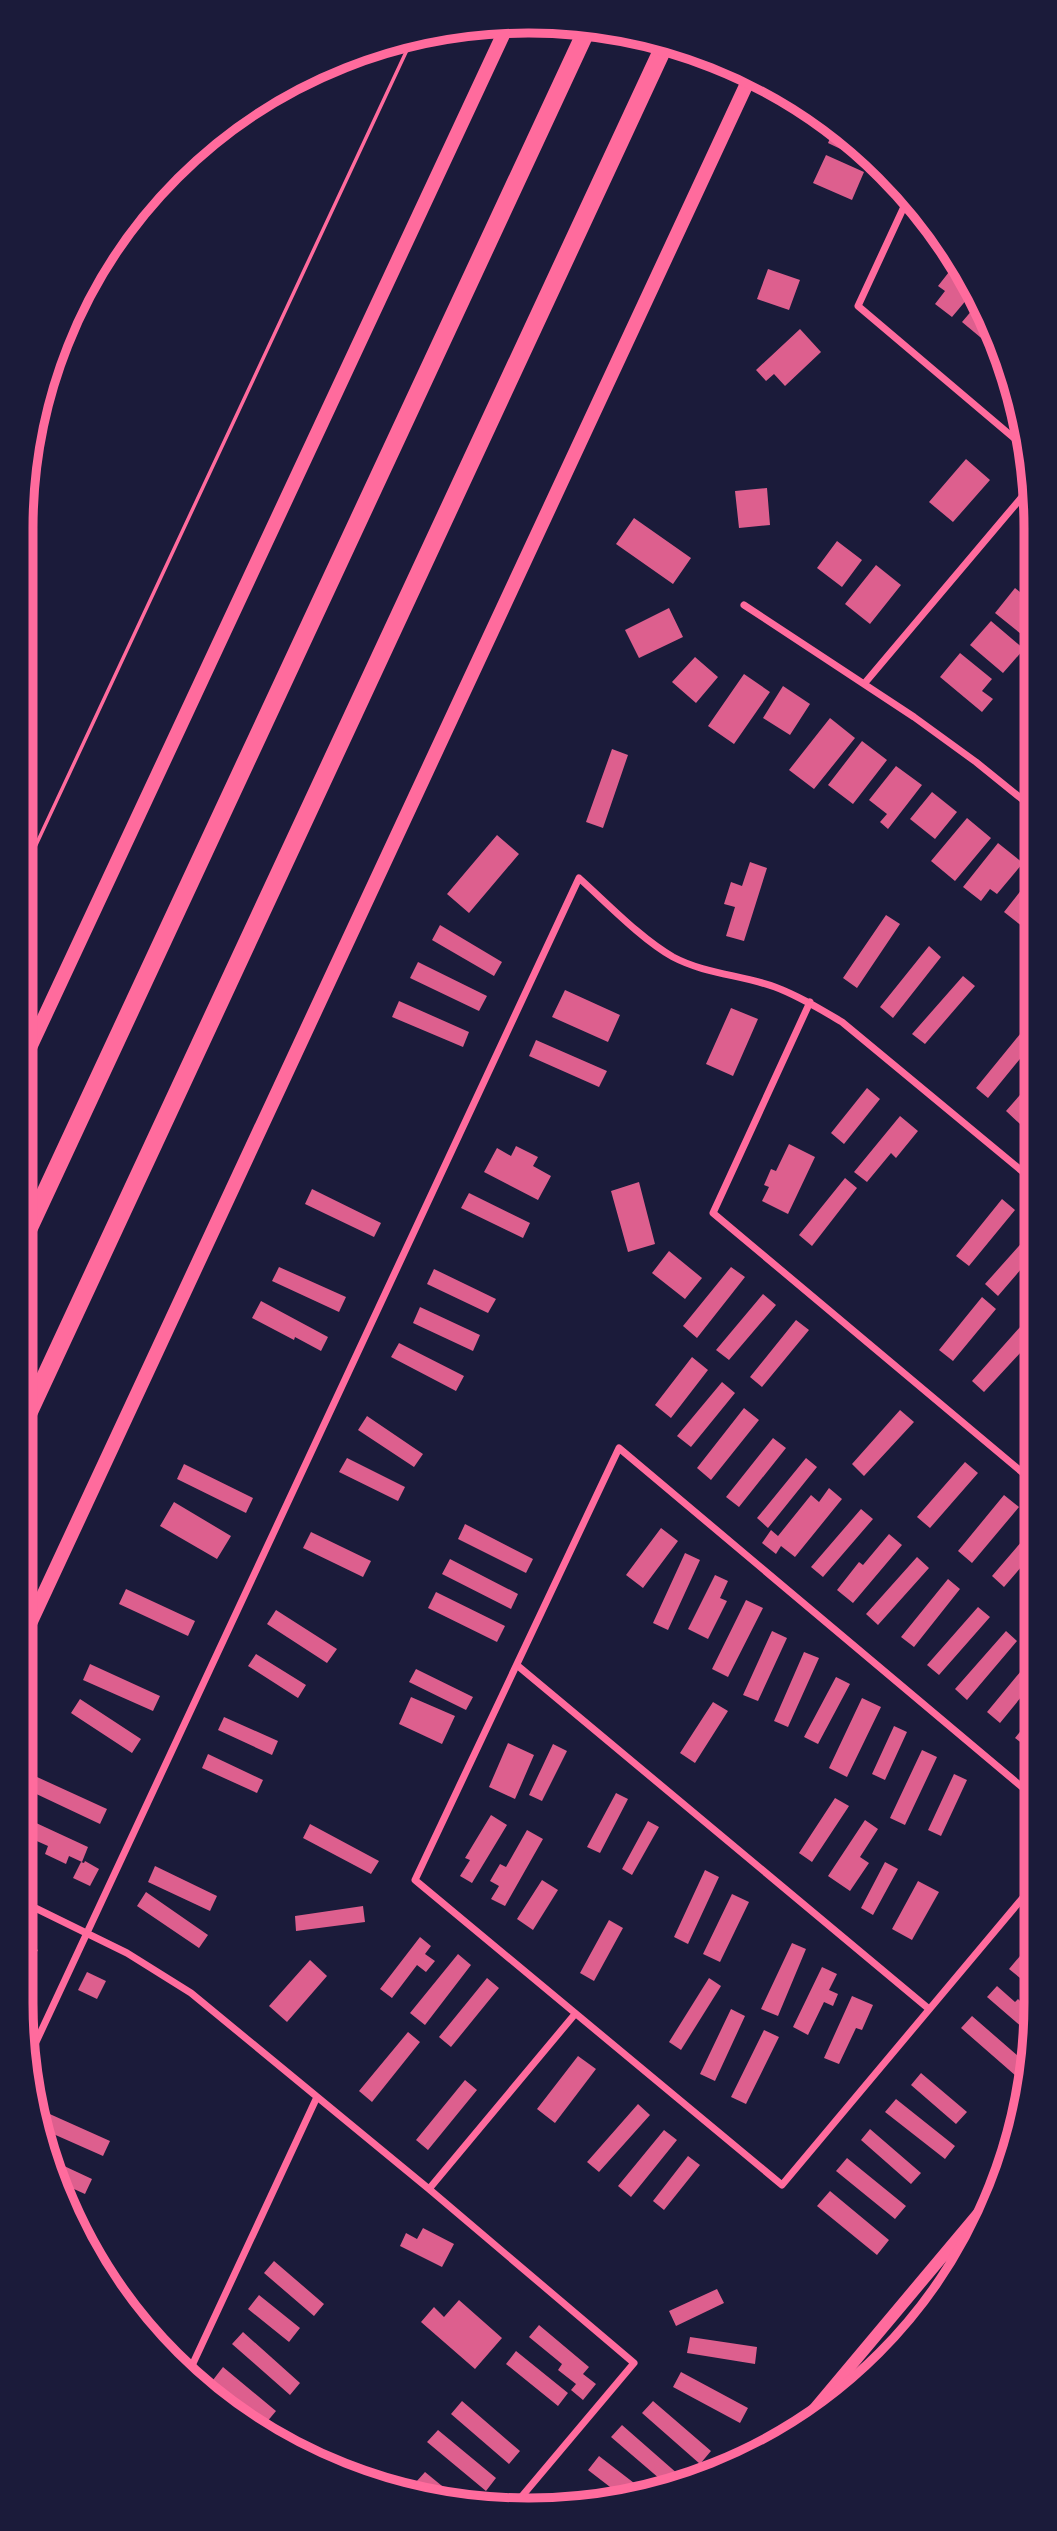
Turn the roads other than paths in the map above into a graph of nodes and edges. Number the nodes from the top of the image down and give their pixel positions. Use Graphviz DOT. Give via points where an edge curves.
graph roads {
  1 [pos="504,34"];
  2 [pos="584,36"];
  3 [pos="662,51"];
  4 [pos="747,84"];
  5 [pos="904,206"];
  6 [pos="1015,439"];
  7 [pos="1023,496"];
  8 [pos="744,605"];
  9 [pos="864,684"];
  10 [pos="1024,801"];
  11 [pos="810,1002"];
  12 [pos="33,1041"];
  13 [pos="1024,1173"];
  14 [pos="33,1219"];
  15 [pos="33,1403"];
  16 [pos="1024,1474"];
  17 [pos="33,1617"];
  18 [pos="518,1666"];
  19 [pos="1024,1789"];
  20 [pos="1024,1896"];
  21 [pos="33,1907"];
  22 [pos="86,1933"];
  23 [pos="929,2009"];
  24 [pos="575,2014"];
  25 [pos="35,2044"];
  26 [pos="317,2097"];
  27 [pos="429,2189"];
  28 [pos="975,2217"];
  29 [pos="944,2254"];
  30 [pos="951,2260"];
  31 [pos="192,2366"];
  32 [pos="820,2402"];
  33 [pos="521,2498"];
  1 -- 12 [label="main road"];
  2 -- 14 [label="highway"];
  3 -- 15 [label="highway"];
  4 -- 17 [label="main road"];
  5 -- 6 [label="street" via="858,306"];
  7 -- 9 [label="street"];
  8 -- 9 [label="street"];
  9 -- 10 [label="street"];
  11 -- 13 [label="street" via="842,1022"];
  11 -- 16 [label="street" via="713,1213"];
  11 -- 22 [label="street" via="674,957 579,878"];
  18 -- 19 [label="street" via="620,1448"];
  18 -- 23 [label="street"];
  18 -- 24 [label="street" via="415,1880"];
  20 -- 23 [label="street"];
  21 -- 22 [label="street"];
  22 -- 25 [label="street"];
  22 -- 26 [label="street" via="191,1993"];
  23 -- 24 [label="street" via="782,2185"];
  24 -- 27 [label="street"];
  26 -- 27 [label="street"];
  26 -- 31 [label="street"];
  27 -- 33 [label="street" via="634,2362"];
  28 -- 29 [label="street"];
  29 -- 30 [label="street"];
  29 -- 32 [label="street"];
}
